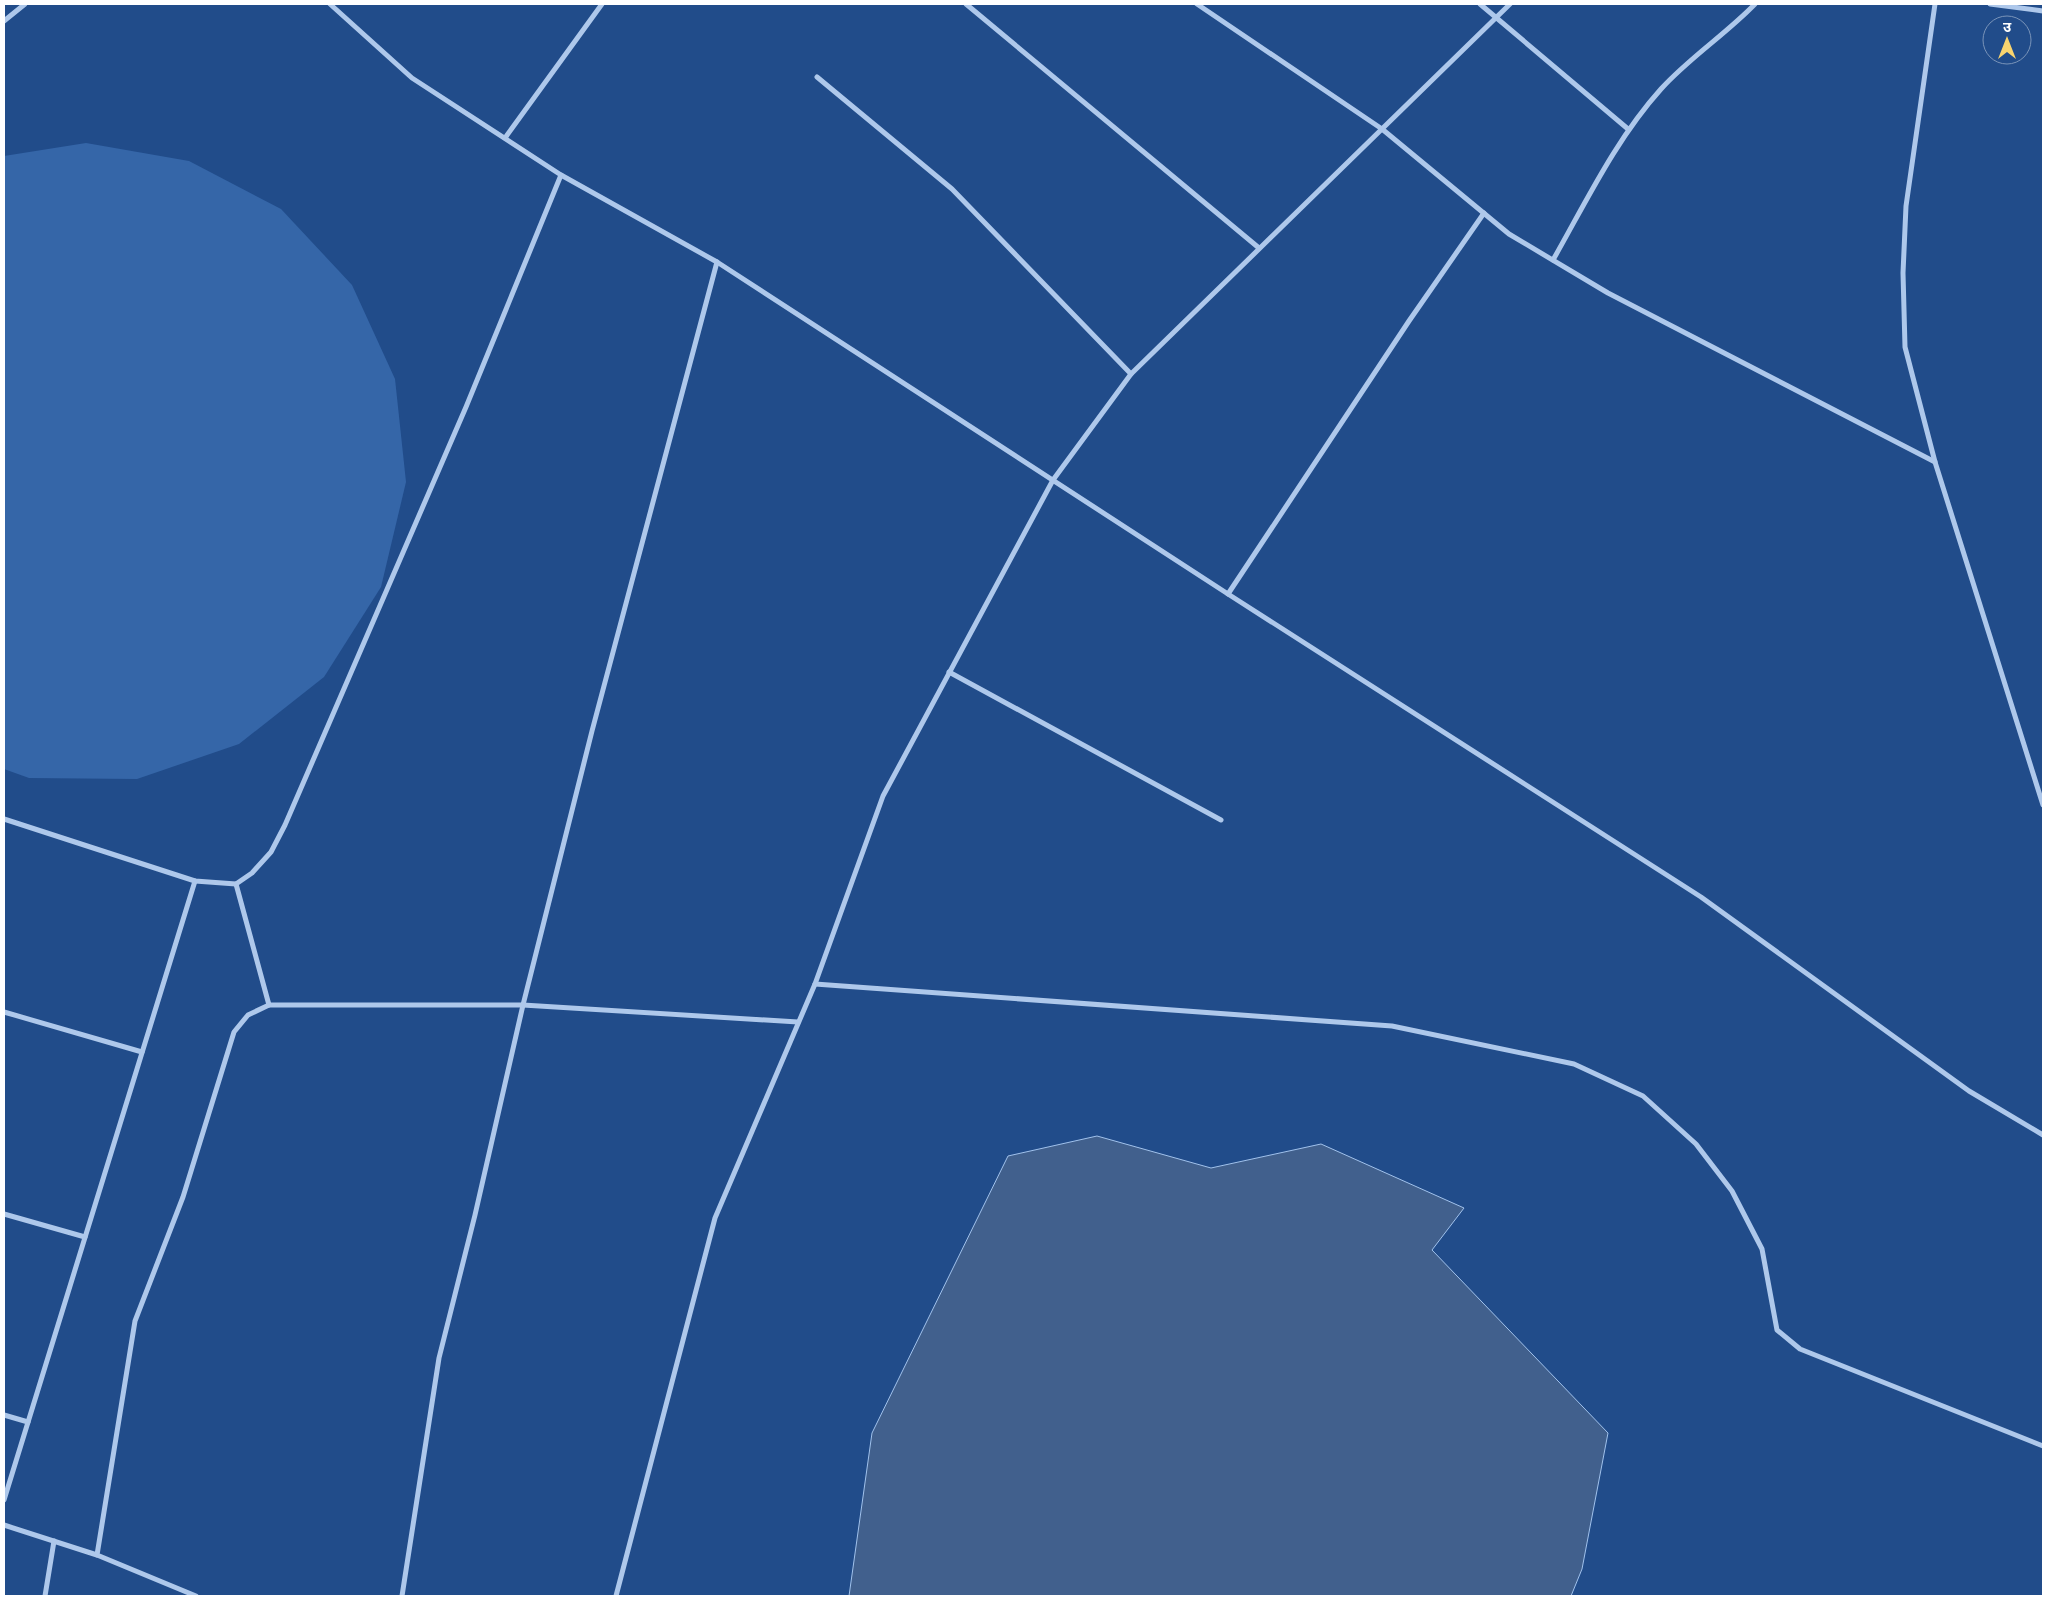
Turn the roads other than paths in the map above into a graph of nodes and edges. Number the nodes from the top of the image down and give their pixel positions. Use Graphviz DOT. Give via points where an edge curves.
graph roads {
  1 [pos="26,4"];
  2 [pos="330,4"];
  3 [pos="602,4"];
  4 [pos="966,4"];
  5 [pos="1197,4"];
  6 [pos="1480,4"];
  7 [pos="1510,4"];
  8 [pos="1755,4"];
  9 [pos="1936,4"];
  10 [pos="1990,4"];
  11 [pos="2043,11"];
  12 [pos="1496,18"];
  13 [pos="4,21"];
  14 [pos="817,77"];
  15 [pos="1382,129"];
  16 [pos="1628,129"];
  17 [pos="505,138"];
  18 [pos="561,175"];
  19 [pos="1484,213"];
  20 [pos="1259,248"];
  21 [pos="1553,260"];
  22 [pos="717,262"];
  23 [pos="1131,374"];
  24 [pos="1936,462"];
  25 [pos="1053,480"];
  26 [pos="1228,594"];
  27 [pos="949,672"];
  28 [pos="2043,805"];
  29 [pos="4,819"];
  30 [pos="1221,820"];
  31 [pos="195,882"];
  32 [pos="236,884"];
  33 [pos="815,984"];
  34 [pos="269,1005"];
  35 [pos="523,1005"];
  36 [pos="4,1012"];
  37 [pos="798,1022"];
  38 [pos="142,1052"];
  39 [pos="2043,1135"];
  40 [pos="4,1214"];
  41 [pos="85,1237"];
  42 [pos="4,1415"];
  43 [pos="28,1422"];
  44 [pos="2043,1446"];
  45 [pos="4,1500"];
  46 [pos="4,1525"];
  47 [pos="54,1541"];
  48 [pos="97,1555"];
  49 [pos="45,1596"];
  50 [pos="196,1596"];
  51 [pos="402,1596"];
  52 [pos="616,1596"];
  1 -- 13 [label="street"];
  2 -- 17 [label="street" via="412,78"];
  3 -- 17 [label="street"];
  4 -- 20 [label="street"];
  5 -- 15 [label="street"];
  6 -- 12 [label="street"];
  7 -- 12 [label="street"];
  8 -- 16 [label="street" via="1662,88"];
  9 -- 24 [label="street" via="1906,206 1903,273 1905,347"];
  10 -- 11 [label="street"];
  12 -- 15 [label="street"];
  12 -- 16 [label="street"];
  14 -- 23 [label="street" via="952,189"];
  15 -- 19 [label="street"];
  15 -- 20 [label="street"];
  16 -- 21 [label="street"];
  17 -- 18 [label="street"];
  18 -- 22 [label="street"];
  18 -- 32 [label="street" via="462,416 285,824 271,852 252,873"];
  19 -- 21 [label="street" via="1509,234"];
  19 -- 26 [label="street"];
  20 -- 23 [label="street"];
  21 -- 24 [label="street" via="1608,293"];
  22 -- 25 [label="street"];
  22 -- 35 [label="street" via="594,721"];
  23 -- 25 [label="street"];
  24 -- 28 [label="street"];
  25 -- 26 [label="street"];
  25 -- 27 [label="street"];
  26 -- 39 [label="street" via="1700,897 1968,1091"];
  27 -- 30 [label="street"];
  27 -- 33 [label="street" via="883,796"];
  29 -- 31 [label="street"];
  31 -- 32 [label="street"];
  31 -- 38 [label="street"];
  32 -- 34 [label="street"];
  33 -- 37 [label="street"];
  33 -- 44 [label="street" via="1392,1026 1574,1064 1643,1096 1696,1144 1732,1191 1762,1249 1777,1330 1800,1349"];
  34 -- 35 [label="street"];
  34 -- 48 [label="street" via="248,1015 234,1032 183,1197 135,1321"];
  35 -- 37 [label="street"];
  35 -- 51 [label="street" via="476,1216 439,1358"];
  36 -- 38 [label="street"];
  37 -- 52 [label="street" via="715,1218"];
  38 -- 41 [label="street"];
  40 -- 41 [label="street"];
  41 -- 43 [label="street"];
  42 -- 43 [label="street"];
  43 -- 45 [label="street"];
  46 -- 47 [label="street"];
  47 -- 48 [label="street"];
  47 -- 49 [label="street"];
  48 -- 50 [label="street"];
}
